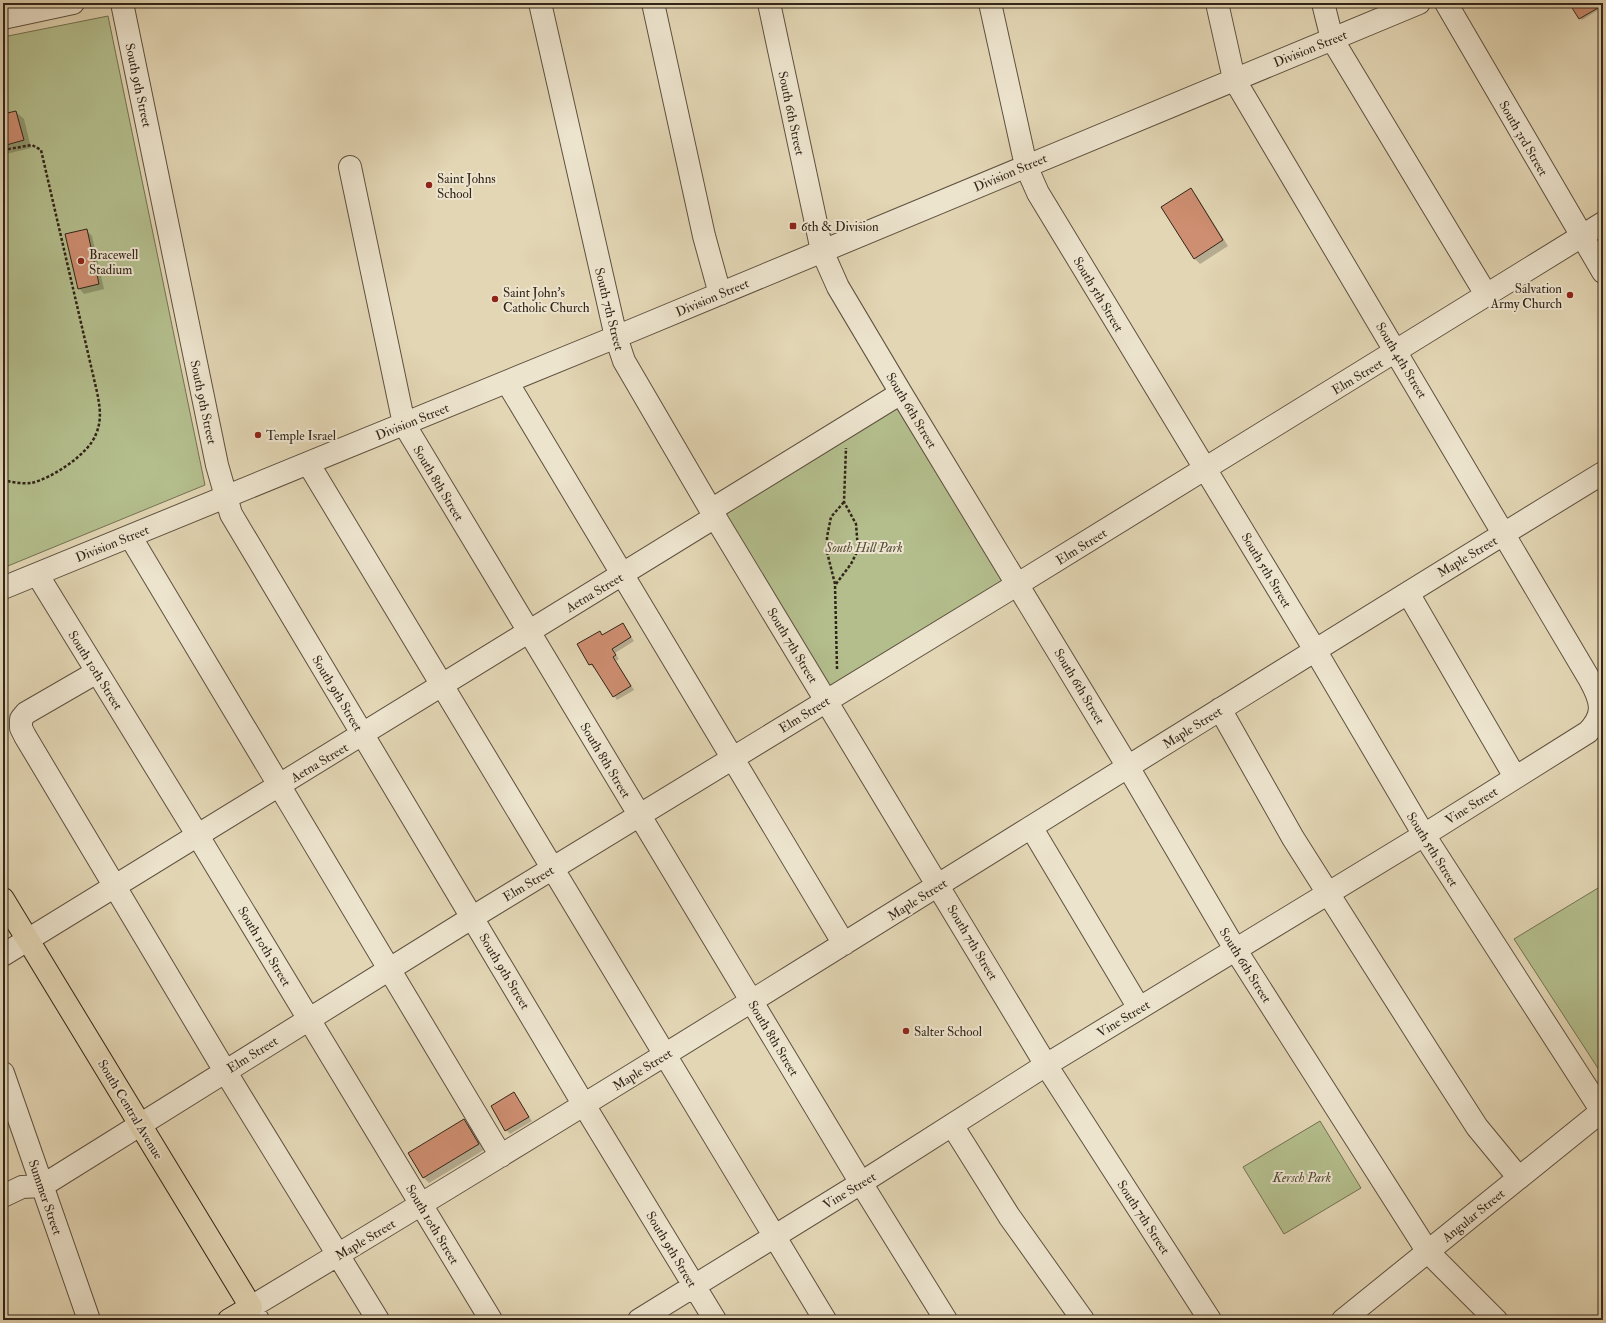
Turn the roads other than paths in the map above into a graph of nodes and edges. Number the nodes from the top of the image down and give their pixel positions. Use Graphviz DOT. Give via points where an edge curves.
graph roads {
  1 [pos="73,3"];
  2 [pos="122,3"];
  3 [pos="540,3"];
  4 [pos="653,3"];
  5 [pos="769,3"];
  6 [pos="990,3"];
  7 [pos="1217,3"];
  8 [pos="1323,3"];
  9 [pos="1419,3"];
  10 [pos="1446,3"];
  11 [pos="3,18"];
  12 [pos="1332,39"];
  13 [pos="1234,79"];
  14 [pos="1026,166"];
  15 [pos="350,167"];
  16 [pos="1603,223"];
  17 [pos="1582,237"];
  18 [pos="822,251"];
  19 [pos="1603,272"];
  20 [pos="720,294"];
  21 [pos="1487,296"];
  22 [pos="616,338"];
  23 [pos="1397,351"];
  24 [pos="507,382"];
  25 [pos="901,393"];
  26 [pos="404,424"];
  27 [pos="308,463"];
  28 [pos="1205,468"];
  29 [pos="1603,473"];
  30 [pos="225,497"];
  31 [pos="713,513"];
  32 [pos="1504,534"];
  33 [pos="130,536"];
  34 [pos="37,574"];
  35 [pos="623,574"];
  36 [pos="1018,584"];
  37 [pos="3,588"];
  38 [pos="1408,593"];
  39 [pos="528,632"];
  40 [pos="1315,650"];
  41 [pos="97,672"];
  42 [pos="444,685"];
  43 [pos="826,700"];
  44 [pos="1220,709"];
  45 [pos="1602,712"];
  46 [pos="363,735"];
  47 [pos="731,758"];
  48 [pos="1128,767"];
  49 [pos="1515,777"];
  50 [pos="280,786"];
  51 [pos="640,815"];
  52 [pos="1031,827"];
  53 [pos="1424,835"];
  54 [pos="198,836"];
  55 [pos="553,868"];
  56 [pos="939,885"];
  57 [pos="115,887"];
  58 [pos="1328,894"];
  59 [pos="3,899"];
  60 [pos="473,917"];
  61 [pos="28,940"];
  62 [pos="844,944"];
  63 [pos="1236,950"];
  64 [pos="3,956"];
  65 [pos="389,969"];
  66 [pos="752,1002"];
  67 [pos="1140,1008"];
  68 [pos="309,1019"];
  69 [pos="664,1056"];
  70 [pos="1046,1065"];
  71 [pos="225,1071"];
  72 [pos="3,1073"];
  73 [pos="584,1105"];
  74 [pos="1602,1111"];
  75 [pos="140,1124"];
  76 [pos="952,1125"];
  77 [pos="501,1156"];
  78 [pos="1519,1178"];
  79 [pos="861,1183"];
  80 [pos="42,1186"];
  81 [pos="3,1196"];
  82 [pos="421,1205"];
  83 [pos="774,1236"];
  84 [pos="1428,1252"];
  85 [pos="338,1255"];
  86 [pos="694,1286"];
  87 [pos="255,1314"];
  88 [pos="89,1320"];
  89 [pos="229,1320"];
  90 [pos="378,1320"];
  91 [pos="491,1320"];
  92 [pos="639,1320"];
  93 [pos="715,1320"];
  94 [pos="825,1320"];
  95 [pos="946,1320"];
  96 [pos="1083,1320"];
  97 [pos="1210,1320"];
  98 [pos="1344,1320"];
  99 [pos="1496,1320"];
  1 -- 11 [label="street"];
  2 -- 30 [label="street, South 9th Street"];
  3 -- 22 [label="street, South 7th Street"];
  4 -- 20 [label="street" via="704,236"];
  5 -- 18 [label="street, South 6th Street"];
  6 -- 14 [label="street, South 5th Street"];
  7 -- 13 [label="street, South 4th Street"];
  8 -- 12 [label="street"];
  9 -- 12 [label="street, Division Street"];
  10 -- 17 [label="street, South 3rd Street"];
  12 -- 13 [label="street, Division Street"];
  12 -- 21 [label="street"];
  13 -- 14 [label="street, Division Street"];
  13 -- 23 [label="street, South 4th Street"];
  14 -- 18 [label="street, Division Street"];
  14 -- 28 [label="street, South 5th Street" via="1043,202"];
  15 -- 26 [label="street, South 8th Street"];
  16 -- 17 [label="street, Elm Street"];
  17 -- 19 [label="street, South 3rd Street"];
  17 -- 21 [label="street, Elm Street"];
  18 -- 20 [label="street, Division Street"];
  18 -- 25 [label="street, South 6th Street" via="836,282"];
  20 -- 22 [label="street, Division Street"];
  21 -- 23 [label="street, Elm Street"];
  22 -- 24 [label="street, Division Street"];
  22 -- 31 [label="street, South 7th Street" via="632,377"];
  23 -- 28 [label="street, Elm Street"];
  23 -- 32 [label="street, South 4th Street"];
  24 -- 26 [label="street, Division Street"];
  24 -- 35 [label="street"];
  25 -- 31 [label="street, Aetna Street"];
  25 -- 36 [label="street, South 6th Street"];
  26 -- 27 [label="street, Division Street"];
  26 -- 39 [label="street, South 8th Street"];
  27 -- 30 [label="street, Division Street"];
  27 -- 42 [label="street"];
  28 -- 36 [label="street, Elm Street"];
  28 -- 40 [label="street, South 5th Street"];
  29 -- 32 [label="street, Maple Street"];
  30 -- 33 [label="street, Division Street"];
  30 -- 46 [label="street, South 9th Street" via="239,530"];
  31 -- 35 [label="street, Aetna Street"];
  31 -- 43 [label="street, South 7th Street"];
  32 -- 38 [label="street, Maple Street"];
  32 -- 45 [label="street, South 4th Street" via="1590,680"];
  33 -- 34 [label="street, Division Street"];
  33 -- 50 [label="street"];
  34 -- 37 [label="street, Division Street"];
  34 -- 41 [label="street, South 10th Street"];
  35 -- 39 [label="street, Aetna Street"];
  35 -- 47 [label="street"];
  36 -- 43 [label="street, Elm Street"];
  36 -- 48 [label="street, South 6th Street"];
  38 -- 40 [label="street, Maple Street"];
  38 -- 49 [label="street"];
  39 -- 42 [label="street, Aetna Street"];
  39 -- 51 [label="street, South 8th Street"];
  40 -- 44 [label="street, Maple Street"];
  40 -- 53 [label="street, South 5th Street"];
  41 -- 54 [label="street, South 10th Street"];
  41 -- 57 [label="street" via="26,713 21,719 21,728"];
  42 -- 46 [label="street, Aetna Street"];
  42 -- 55 [label="street"];
  43 -- 47 [label="street, Elm Street"];
  43 -- 56 [label="street, South 7th Street"];
  44 -- 48 [label="street, Maple Street"];
  44 -- 58 [label="street"];
  45 -- 49 [label="street, Vine Street" via="1588,732"];
  46 -- 50 [label="street, Aetna Street"];
  46 -- 60 [label="street, South 9th Street"];
  47 -- 51 [label="street, Elm Street"];
  47 -- 62 [label="street"];
  48 -- 52 [label="street, Maple Street"];
  48 -- 63 [label="street, South 6th Street"];
  49 -- 53 [label="street, Vine Street"];
  50 -- 54 [label="street, Aetna Street"];
  50 -- 65 [label="street"];
  51 -- 55 [label="street, Elm Street"];
  51 -- 66 [label="street, South 8th Street"];
  52 -- 56 [label="street, Maple Street"];
  52 -- 67 [label="street"];
  53 -- 58 [label="street, Vine Street"];
  53 -- 74 [label="street, South 5th Street"];
  54 -- 57 [label="street, Aetna Street"];
  54 -- 68 [label="street, South 10th Street"];
  55 -- 60 [label="street, Elm Street"];
  55 -- 69 [label="street"];
  56 -- 62 [label="street, Maple Street"];
  56 -- 70 [label="street, South 7th Street"];
  57 -- 61 [label="street, Aetna Street"];
  57 -- 71 [label="street"];
  58 -- 63 [label="street, Vine Street"];
  58 -- 78 [label="street" via="1464,1107"];
  59 -- 61 [label="main road, South Central Avenue"];
  60 -- 65 [label="street, Elm Street"];
  60 -- 73 [label="street, South 9th Street"];
  61 -- 64 [label="street, Aetna Street"];
  61 -- 75 [label="main road, South Central Avenue"];
  62 -- 66 [label="street, Maple Street"];
  63 -- 67 [label="street, Vine Street"];
  63 -- 84 [label="street, South 6th Street"];
  65 -- 68 [label="street, Elm Street"];
  65 -- 77 [label="street"];
  66 -- 69 [label="street, Maple Street"];
  66 -- 79 [label="street, South 8th Street"];
  67 -- 70 [label="street, Vine Street"];
  68 -- 71 [label="street, Elm Street"];
  68 -- 82 [label="street, South 10th Street"];
  69 -- 73 [label="street, Maple Street"];
  69 -- 83 [label="street"];
  70 -- 76 [label="street, Vine Street"];
  70 -- 97 [label="street, South 7th Street"];
  71 -- 75 [label="street, Elm Street"];
  71 -- 85 [label="street"];
  72 -- 80 [label="street, Summer Street"];
  73 -- 77 [label="street, Maple Street"];
  73 -- 86 [label="street, South 9th Street"];
  74 -- 78 [label="street, Angular Street"];
  75 -- 80 [label="street, Elm Street"];
  75 -- 87 [label="main road, South Central Avenue"];
  76 -- 79 [label="street, Vine Street"];
  76 -- 96 [label="street" via="1009,1216"];
  77 -- 82 [label="street, Maple Street"];
  78 -- 84 [label="street, Angular Street"];
  79 -- 83 [label="street, Vine Street"];
  79 -- 95 [label="street, South 8th Street"];
  80 -- 81 [label="street" via="22,1186"];
  80 -- 88 [label="street, Summer Street"];
  82 -- 85 [label="street, Maple Street"];
  82 -- 91 [label="street, South 10th Street"];
  83 -- 86 [label="street, Vine Street"];
  83 -- 94 [label="street"];
  84 -- 98 [label="street, Angular Street"];
  84 -- 99 [label="street, South 6th Street"];
  85 -- 87 [label="street, Maple Street"];
  85 -- 90 [label="street"];
  86 -- 92 [label="street, Vine Street"];
  86 -- 93 [label="street, South 9th Street"];
  87 -- 89 [label="main road, Maple Street"];
}
